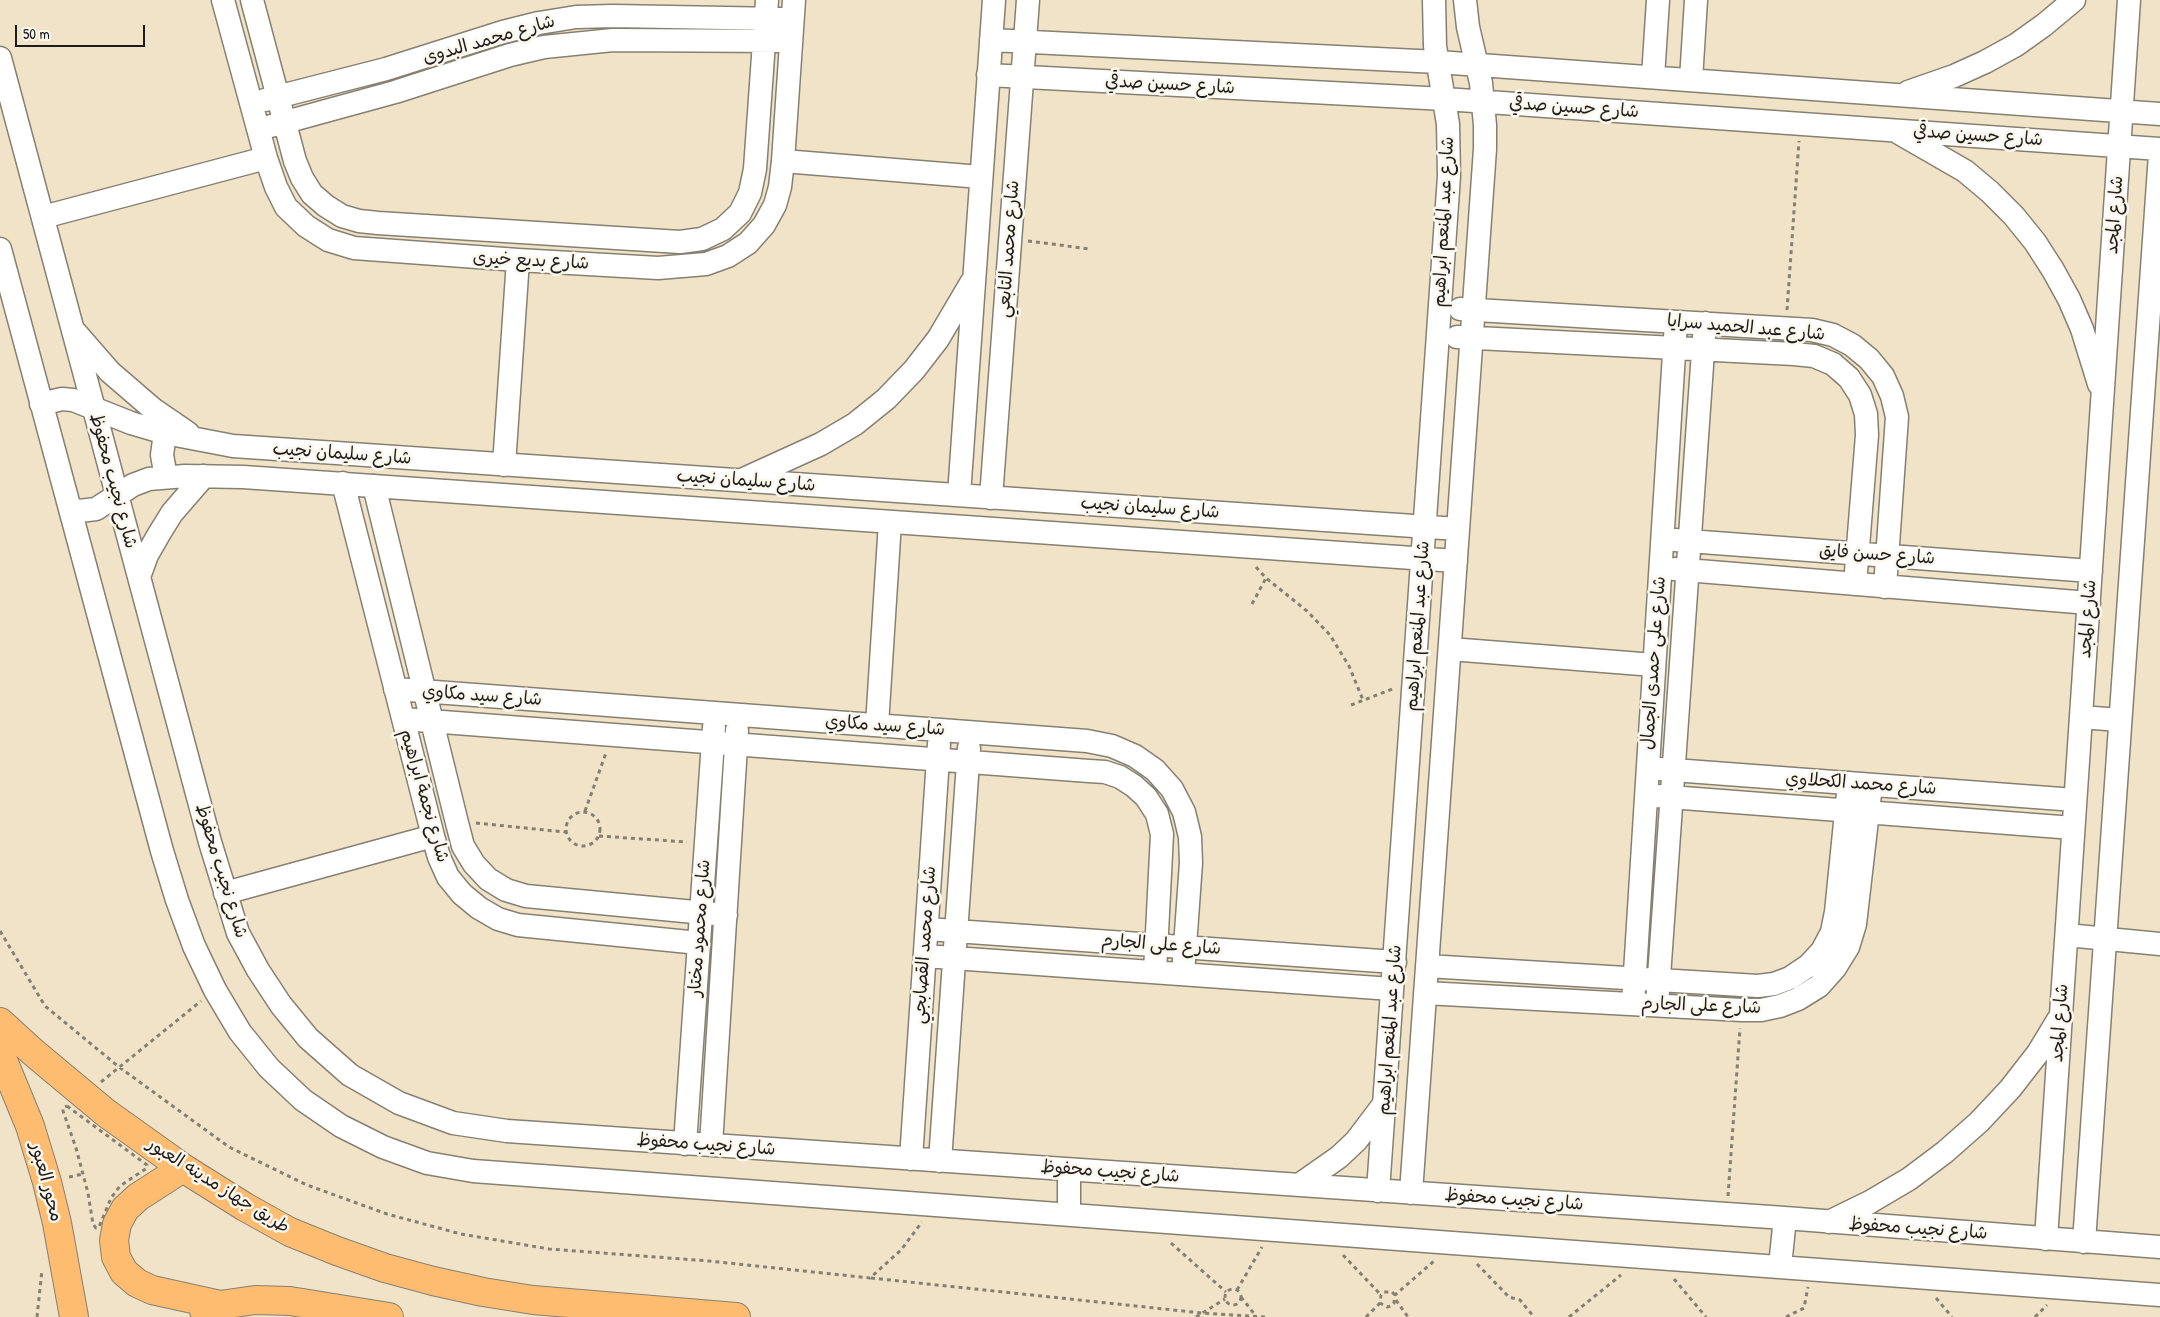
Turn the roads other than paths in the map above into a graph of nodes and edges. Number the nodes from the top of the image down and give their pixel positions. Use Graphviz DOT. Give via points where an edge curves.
graph roads {
  1 [pos="222,0"];
  2 [pos="252,0"];
  3 [pos="994,0"];
  4 [pos="1028,0"];
  5 [pos="1434,0"];
  6 [pos="1465,0"];
  7 [pos="1658,0"];
  8 [pos="1696,0"];
  9 [pos="2074,0"];
  10 [pos="2129,0"];
  11 [pos="766,20"];
  12 [pos="792,20"];
  13 [pos="991,40"];
  14 [pos="1024,42"];
  15 [pos="0,58"];
  16 [pos="1438,62"];
  17 [pos="1478,65"];
  18 [pos="988,75"];
  19 [pos="1023,77"];
  20 [pos="1653,78"];
  21 [pos="1691,80"];
  22 [pos="1899,95"];
  23 [pos="278,96"];
  24 [pos="1445,99"];
  25 [pos="1483,102"];
  26 [pos="251,103"];
  27 [pos="2122,111"];
  28 [pos="2160,114"];
  29 [pos="286,122"];
  30 [pos="258,130"];
  31 [pos="1894,130"];
  32 [pos="2120,146"];
  33 [pos="2160,149"];
  34 [pos="2160,154"];
  35 [pos="266,158"];
  36 [pos="783,161"];
  37 [pos="981,176"];
  38 [pos="43,217"];
  39 [pos="0,249"];
  40 [pos="518,260"];
  41 [pos="974,278"];
  42 [pos="1440,308"];
  43 [pos="1474,309"];
  44 [pos="1676,322"];
  45 [pos="1705,324"];
  46 [pos="73,330"];
  47 [pos="1439,336"];
  48 [pos="1472,338"];
  49 [pos="1674,349"];
  50 [pos="1703,350"];
  51 [pos="2153,368"];
  52 [pos="2103,396"];
  53 [pos="41,404"];
  54 [pos="93,407"];
  55 [pos="2150,425"];
  56 [pos="165,433"];
  57 [pos="199,440"];
  58 [pos="504,465"];
  59 [pos="204,476"];
  60 [pos="166,477"];
  61 [pos="741,481"];
  62 [pos="343,483"];
  63 [pos="374,486"];
  64 [pos="117,494"];
  65 [pos="959,495"];
  66 [pos="1001,498"];
  67 [pos="70,509"];
  68 [pos="890,522"];
  69 [pos="1425,526"];
  70 [pos="1458,528"];
  71 [pos="1009,530"];
  72 [pos="1662,539"];
  73 [pos="1689,541"];
  74 [pos="1857,554"];
  75 [pos="1888,556"];
  76 [pos="1423,559"];
  77 [pos="1456,561"];
  78 [pos="1660,568"];
  79 [pos="1687,570"];
  80 [pos="2091,571"];
  81 [pos="139,577"];
  82 [pos="1855,584"];
  83 [pos="1885,587"];
  84 [pos="2089,604"];
  85 [pos="1450,649"];
  86 [pos="1654,665"];
  87 [pos="395,689"];
  88 [pos="425,691"];
  89 [pos="580,703"];
  90 [pos="659,709"];
  91 [pos="715,713"];
  92 [pos="738,715"];
  93 [pos="2081,717"];
  94 [pos="403,719"];
  95 [pos="790,719"];
  96 [pos="2120,720"];
  97 [pos="432,721"];
  98 [pos="877,725"];
  99 [pos="940,730"];
  100 [pos="578,732"];
  101 [pos="970,732"];
  102 [pos="659,738"];
  103 [pos="713,742"];
  104 [pos="736,744"];
  105 [pos="789,748"];
  106 [pos="938,759"];
  107 [pos="968,762"];
  108 [pos="1648,768"];
  109 [pos="1674,770"];
  110 [pos="1860,784"];
  111 [pos="1646,796"];
  112 [pos="1672,798"];
  113 [pos="2075,800"];
  114 [pos="1857,812"];
  115 [pos="2073,828"];
  116 [pos="433,836"];
  117 [pos="225,893"];
  118 [pos="701,914"];
  119 [pos="726,916"];
  120 [pos="927,929"];
  121 [pos="956,931"];
  122 [pos="2067,936"];
  123 [pos="2106,939"];
  124 [pos="699,943"];
  125 [pos="2160,944"];
  126 [pos="1157,945"];
  127 [pos="1185,947"];
  128 [pos="925,956"];
  129 [pos="954,958"];
  130 [pos="1395,962"];
  131 [pos="1427,966"];
  132 [pos="1155,972"];
  133 [pos="1182,974"];
  134 [pos="1634,978"];
  135 [pos="1790,978"];
  136 [pos="1659,979"];
  137 [pos="1392,989"];
  138 [pos="1425,992"];
  139 [pos="1798,999"];
  140 [pos="1633,1004"];
  141 [pos="1657,1005"];
  142 [pos="2061,1015"];
  143 [pos="0,1022"];
  144 [pos="0,1053"];
  145 [pos="1384,1104"];
  146 [pos="685,1144"];
  147 [pos="711,1145"];
  148 [pos="911,1159"];
  149 [pos="940,1161"];
  150 [pos="183,1168"];
  151 [pos="1069,1170"];
  152 [pos="1299,1185"];
  153 [pos="1378,1191"];
  154 [pos="1411,1193"];
  155 [pos="1070,1214"];
  156 [pos="1785,1218"];
  157 [pos="1829,1222"];
  158 [pos="2046,1239"];
  159 [pos="2084,1242"];
  160 [pos="2160,1247"];
  161 [pos="1780,1266"];
  162 [pos="2160,1295"];
  163 [pos="220,1305"];
  164 [pos="74,1317"];
  165 [pos="189,1317"];
  166 [pos="389,1317"];
  167 [pos="736,1317"];
  1 -- 26 [label="street, شارع بديع خيرى"];
  2 -- 23 [label="street, شارع بديع خيرى"];
  3 -- 13 [label="street, شارع محمد التابعي"];
  4 -- 14 [label="street, شارع محمد التابعي"];
  5 -- 16 [label="street, شارع عبد المنعم ابراهيم" via="1433,30"];
  6 -- 17 [label="street, شارع عبد المنعم ابراهيم"];
  7 -- 20 [label="street"];
  8 -- 21 [label="street"];
  9 -- 22 [label="street" via="2044,25 1986,62"];
  10 -- 27 [label="street, شارع المجد"];
  11 -- 12 [label="street, شارع محمد البدوى"];
  11 -- 23 [label="street, شارع محمد البدوى" via="613,16 548,22 503,32 362,76"];
  11 -- 29 [label="street, شارع محمد البدوى" via="544,47"];
  11 -- 29 [label="street, شارع بديع خيرى" via="755,170 750,193 740,213 723,229 702,239 657,242 360,221 342,216 312,194 302,178"];
  12 -- 36 [label="street, شارع بديع خيرى"];
  13 -- 14 [label="street, شارع حسين صدقي"];
  13 -- 18 [label="street, شارع محمد التابعي"];
  14 -- 16 [label="street, شارع حسين صدقي"];
  14 -- 19 [label="street, شارع محمد التابعي"];
  15 -- 38 [label="street, شارع نجيب محفوظ"];
  16 -- 17 [label="street, شارع حسين صدقي"];
  16 -- 24 [label="street, شارع عبد المنعم ابراهيم"];
  17 -- 20 [label="street, شارع حسين صدقي"];
  17 -- 25 [label="street, شارع عبد المنعم ابراهيم"];
  18 -- 19 [label="street, شارع حسين صدقي"];
  18 -- 37 [label="street, شارع محمد التابعي"];
  19 -- 24 [label="street, شارع حسين صدقي"];
  19 -- 66 [label="street, شارع محمد التابعي" via="1010,239"];
  20 -- 21 [label="street, شارع حسين صدقي"];
  21 -- 22 [label="street, شارع حسين صدقي"];
  22 -- 27 [label="street, شارع حسين صدقي"];
  23 -- 26 [label="street, شارع محمد البدوى"];
  23 -- 29 [label="street, شارع بديع خيرى"];
  24 -- 25 [label="street, شارع حسين صدقي"];
  24 -- 42 [label="street, شارع عبد المنعم ابراهيم" via="1449,158"];
  25 -- 31 [label="street, شارع حسين صدقي"];
  25 -- 43 [label="street, شارع عبد المنعم ابراهيم" via="1485,149"];
  26 -- 30 [label="street, شارع بديع خيرى"];
  27 -- 28 [label="street, شارع حسين صدقي"];
  27 -- 32 [label="street, شارع المجد"];
  29 -- 30 [label="street, شارع محمد البدوى"];
  30 -- 35 [label="street, شارع بديع خيرى"];
  31 -- 32 [label="street, شارع حسين صدقي"];
  31 -- 52 [label="street" via="1965,171 2008,210 2035,242 2069,299"];
  32 -- 33 [label="street, شارع حسين صدقي"];
  32 -- 52 [label="street, شارع المجد"];
  34 -- 51 [label="street"];
  35 -- 38 [label="street"];
  35 -- 40 [label="street, شارع بديع خيرى" via="286,207 306,226 328,240 354,248"];
  36 -- 37 [label="street"];
  36 -- 40 [label="street, شارع بديع خيرى" via="775,205 764,225 748,243 728,256 706,264 658,268"];
  37 -- 41 [label="street, شارع محمد التابعي"];
  38 -- 46 [label="street, شارع نجيب محفوظ"];
  39 -- 53 [label="street"];
  40 -- 58 [label="street"];
  41 -- 61 [label="street" via="938,338 886,399 855,424 820,444"];
  41 -- 65 [label="street, شارع محمد التابعي"];
  42 -- 43 [label="street, شارع عبد الحميد سرايا"];
  42 -- 47 [label="street, شارع عبد المنعم ابراهيم"];
  43 -- 44 [label="street, شارع عبد الحميد سرايا"];
  43 -- 48 [label="street, شارع عبد المنعم ابراهيم"];
  44 -- 45 [label="street, شارع عبد الحميد سرايا"];
  44 -- 49 [label="street, شارع على حمدى الجمال"];
  45 -- 50 [label="street, شارع على حمدى الجمال"];
  45 -- 75 [label="street, شارع عبد الحميد سرايا" via="1812,330 1833,335 1852,345 1883,376 1897,417"];
  46 -- 54 [label="street, شارع نجيب محفوظ"];
  46 -- 57 [label="street" via="110,372 152,409"];
  47 -- 48 [label="street, شارع عبد الحميد سرايا"];
  47 -- 69 [label="street, شارع عبد المنعم ابراهيم"];
  48 -- 49 [label="street, شارع عبد الحميد سرايا"];
  48 -- 70 [label="street, شارع عبد المنعم ابراهيم"];
  49 -- 50 [label="street, شارع عبد الحميد سرايا"];
  49 -- 72 [label="street, شارع على حمدى الجمال"];
  50 -- 73 [label="street, شارع على حمدى الجمال"];
  50 -- 74 [label="street, شارع عبد الحميد سرايا" via="1814,356 1833,364 1849,378 1860,395 1866,414"];
  51 -- 55 [label="street"];
  52 -- 80 [label="street, شارع المجد"];
  53 -- 54 [label="street, شارع سليمان نجيب" via="62,399"];
  53 -- 67 [label="street"];
  54 -- 56 [label="street, شارع سليمان نجيب"];
  54 -- 64 [label="street, شارع نجيب محفوظ"];
  55 -- 96 [label="street"];
  56 -- 57 [label="street, شارع سليمان نجيب"];
  56 -- 60 [label="street" via="162,455"];
  57 -- 58 [label="street, شارع سليمان نجيب" via="268,449"];
  58 -- 61 [label="street, شارع سليمان نجيب"];
  59 -- 60 [label="street, شارع سليمان نجيب"];
  59 -- 62 [label="street, شارع سليمان نجيب"];
  59 -- 81 [label="street" via="159,534"];
  60 -- 64 [label="street, شارع سليمان نجيب" via="149,479"];
  61 -- 65 [label="street, شارع سليمان نجيب"];
  62 -- 63 [label="street, شارع سليمان نجيب"];
  62 -- 87 [label="street, شارع نجمة ابراهيم"];
  63 -- 68 [label="street, شارع سليمان نجيب"];
  63 -- 88 [label="street, شارع نجمة ابراهيم"];
  64 -- 67 [label="street, شارع سليمان نجيب" via="112,501 96,510"];
  64 -- 81 [label="street, شارع نجيب محفوظ"];
  65 -- 66 [label="street, شارع سليمان نجيب"];
  66 -- 69 [label="street, شارع سليمان نجيب"];
  66 -- 71 [label="street, شارع محمد التابعي"];
  67 -- 155 [label="street" via="167,867 194,946 240,1032 269,1068 303,1100 341,1126 383,1147 427,1163 473,1171"];
  68 -- 71 [label="street, شارع سليمان نجيب"];
  68 -- 98 [label="street"];
  69 -- 70 [label="street, شارع سليمان نجيب"];
  69 -- 76 [label="street, شارع عبد المنعم ابراهيم"];
  70 -- 77 [label="street, شارع عبد المنعم ابراهيم"];
  71 -- 76 [label="street, شارع سليمان نجيب"];
  72 -- 73 [label="street, شارع حسن فايق"];
  72 -- 78 [label="street, شارع على حمدى الجمال"];
  73 -- 74 [label="street, شارع حسن فايق"];
  73 -- 79 [label="street, شارع على حمدى الجمال"];
  74 -- 75 [label="street, شارع حسن فايق"];
  74 -- 82 [label="street, شارع عبد الحميد سرايا"];
  75 -- 80 [label="street, شارع حسن فايق"];
  75 -- 83 [label="street, شارع عبد الحميد سرايا"];
  76 -- 77 [label="street, شارع سليمان نجيب"];
  76 -- 130 [label="street, شارع عبد المنعم ابراهيم"];
  77 -- 85 [label="street, شارع عبد المنعم ابراهيم"];
  78 -- 79 [label="street, شارع حسن فايق"];
  78 -- 86 [label="street, شارع على حمدى الجمال"];
  79 -- 82 [label="street, شارع حسن فايق"];
  79 -- 109 [label="street, شارع على حمدى الجمال"];
  80 -- 84 [label="street, شارع المجد"];
  81 -- 117 [label="street, شارع نجيب محفوظ"];
  82 -- 83 [label="street, شارع حسن فايق"];
  83 -- 84 [label="street, شارع حسن فايق"];
  84 -- 93 [label="street, شارع المجد"];
  85 -- 86 [label="street"];
  85 -- 131 [label="street, شارع عبد المنعم ابراهيم"];
  86 -- 108 [label="street, شارع على حمدى الجمال"];
  87 -- 88 [label="street, شارع سيد مكاوي"];
  87 -- 94 [label="street, شارع نجمة ابراهيم"];
  88 -- 89 [label="street, شارع سيد مكاوي"];
  88 -- 97 [label="street, شارع نجمة ابراهيم"];
  89 -- 90 [label="street, شارع سيد مكاوي"];
  89 -- 100 [label="street"];
  90 -- 91 [label="street, شارع سيد مكاوي"];
  90 -- 102 [label="street"];
  91 -- 92 [label="street, شارع سيد مكاوي"];
  91 -- 103 [label="street, شارع محمود مختار"];
  92 -- 95 [label="street, شارع سيد مكاوي"];
  92 -- 104 [label="street, شارع محمود مختار"];
  93 -- 96 [label="street"];
  93 -- 113 [label="street, شارع المجد"];
  94 -- 97 [label="street, شارع سيد مكاوي"];
  94 -- 116 [label="street, شارع نجمة ابراهيم"];
  95 -- 98 [label="street, شارع سيد مكاوي"];
  95 -- 105 [label="street"];
  96 -- 123 [label="street"];
  97 -- 100 [label="street, شارع سيد مكاوي"];
  97 -- 118 [label="street, شارع نجمة ابراهيم" via="463,846 488,879 506,890 547,900"];
  98 -- 99 [label="street, شارع سيد مكاوي"];
  99 -- 101 [label="street, شارع سيد مكاوي"];
  99 -- 106 [label="street, شارع محمد القصابجي"];
  100 -- 102 [label="street, شارع سيد مكاوي"];
  101 -- 107 [label="street, شارع محمد القصابجي"];
  101 -- 127 [label="street, شارع سيد مكاوي" via="1087,741 1112,746 1155,770 1172,789 1184,812 1190,837"];
  102 -- 103 [label="street, شارع سيد مكاوي"];
  103 -- 104 [label="street, شارع سيد مكاوي"];
  103 -- 118 [label="street, شارع محمود مختار"];
  104 -- 105 [label="street, شارع سيد مكاوي"];
  104 -- 119 [label="street, شارع محمود مختار"];
  105 -- 106 [label="street, شارع سيد مكاوي"];
  106 -- 107 [label="street, شارع سيد مكاوي"];
  106 -- 120 [label="street, شارع محمد القصابجي"];
  107 -- 121 [label="street, شارع محمد القصابجي"];
  107 -- 126 [label="street, شارع سيد مكاوي" via="1105,772 1120,777 1146,796 1157,814 1162,834"];
  108 -- 109 [label="street, شارع محمد الكحلاوي"];
  108 -- 111 [label="street, شارع على حمدى الجمال"];
  109 -- 110 [label="street, شارع محمد الكحلاوي"];
  109 -- 112 [label="street, شارع على حمدى الجمال"];
  110 -- 113 [label="street, شارع محمد الكحلاوي"];
  110 -- 114 [label="street, شارع على الجارم"];
  111 -- 112 [label="street, شارع محمد الكحلاوي"];
  111 -- 134 [label="street, شارع على حمدى الجمال"];
  112 -- 114 [label="street, شارع محمد الكحلاوي"];
  112 -- 136 [label="street, شارع على حمدى الجمال"];
  113 -- 115 [label="street, شارع المجد"];
  114 -- 115 [label="street, شارع محمد الكحلاوي"];
  114 -- 135 [label="street, شارع على الجارم" via="1832,932 1822,951"];
  114 -- 139 [label="street, شارع على الجارم" via="1855,924 1848,947 1836,968 1819,986"];
  115 -- 122 [label="street, شارع المجد"];
  116 -- 117 [label="street"];
  116 -- 124 [label="street, شارع نجمة ابراهيم" via="439,857 457,888 478,908 498,919 526,926"];
  117 -- 146 [label="street, شارع نجيب محفوظ" via="238,933 258,970 308,1038 350,1075 399,1104 453,1123 507,1131"];
  118 -- 119 [label="street, شارع نجمة ابراهيم"];
  118 -- 124 [label="street, شارع محمود مختار"];
  119 -- 147 [label="street, شارع محمود مختار"];
  120 -- 121 [label="street, شارع على الجارم"];
  120 -- 128 [label="street, شارع محمد القصابجي"];
  121 -- 126 [label="street, شارع على الجارم"];
  121 -- 129 [label="street, شارع محمد القصابجي"];
  122 -- 123 [label="street"];
  122 -- 142 [label="street, شارع المجد"];
  123 -- 125 [label="street"];
  123 -- 159 [label="street"];
  124 -- 146 [label="street, شارع محمود مختار"];
  126 -- 127 [label="street, شارع على الجارم"];
  126 -- 132 [label="street, شارع سيد مكاوي"];
  127 -- 130 [label="street, شارع على الجارم"];
  127 -- 133 [label="street, شارع سيد مكاوي"];
  128 -- 129 [label="street, شارع على الجارم"];
  128 -- 148 [label="street, شارع محمد القصابجي"];
  129 -- 132 [label="street, شارع على الجارم"];
  129 -- 149 [label="street, شارع محمد القصابجي"];
  130 -- 137 [label="street, شارع عبد المنعم ابراهيم"];
  131 -- 134 [label="street, شارع على الجارم"];
  131 -- 138 [label="street, شارع عبد المنعم ابراهيم"];
  132 -- 133 [label="street, شارع على الجارم"];
  133 -- 137 [label="street, شارع على الجارم"];
  134 -- 136 [label="street, شارع على الجارم"];
  134 -- 140 [label="street, شارع على حمدى الجمال"];
  135 -- 136 [label="street, شارع على الجارم" via="1758,986"];
  135 -- 139 [label="street"];
  136 -- 141 [label="street, شارع على حمدى الجمال"];
  137 -- 145 [label="street, شارع عبد المنعم ابراهيم"];
  138 -- 140 [label="street, شارع على الجارم"];
  138 -- 154 [label="street, شارع عبد المنعم ابراهيم"];
  139 -- 141 [label="street, شارع على الجارم" via="1771,1008 1742,1010"];
  140 -- 141 [label="street, شارع على الجارم"];
  142 -- 157 [label="street" via="2038,1053 1979,1122 1909,1179"];
  142 -- 158 [label="street, شارع المجد"];
  143 -- 150 [label="main road, طريق جهاز مدينه العبور" via="34,1053 77,1102 106,1114"];
  144 -- 164 [label="main road, محور العبور" via="30,1126 47,1182"];
  145 -- 152 [label="street" via="1356,1141"];
  145 -- 153 [label="street, شارع عبد المنعم ابراهيم"];
  146 -- 147 [label="street, شارع نجيب محفوظ"];
  147 -- 148 [label="street, شارع نجيب محفوظ"];
  148 -- 149 [label="street, شارع نجيب محفوظ"];
  149 -- 151 [label="street, شارع نجيب محفوظ"];
  150 -- 163 [label="main road" via="125,1209 117,1224 114,1240 116,1257 124,1272 152,1290"];
  150 -- 167 [label="main road, طريق جهاز مدينه العبور" via="290,1232 360,1260 433,1282 533,1300"];
  151 -- 152 [label="street, شارع نجيب محفوظ"];
  151 -- 155 [label="street"];
  152 -- 153 [label="street, شارع نجيب محفوظ"];
  153 -- 154 [label="street, شارع نجيب محفوظ"];
  154 -- 156 [label="street, شارع نجيب محفوظ"];
  155 -- 161 [label="street"];
  156 -- 157 [label="street, شارع نجيب محفوظ"];
  156 -- 161 [label="street"];
  157 -- 158 [label="street, شارع نجيب محفوظ"];
  158 -- 159 [label="street, شارع نجيب محفوظ"];
  159 -- 160 [label="street, شارع نجيب محفوظ"];
  161 -- 162 [label="street"];
  163 -- 165 [label="main road"];
  163 -- 166 [label="main road" via="255,1300 290,1302"];
}
